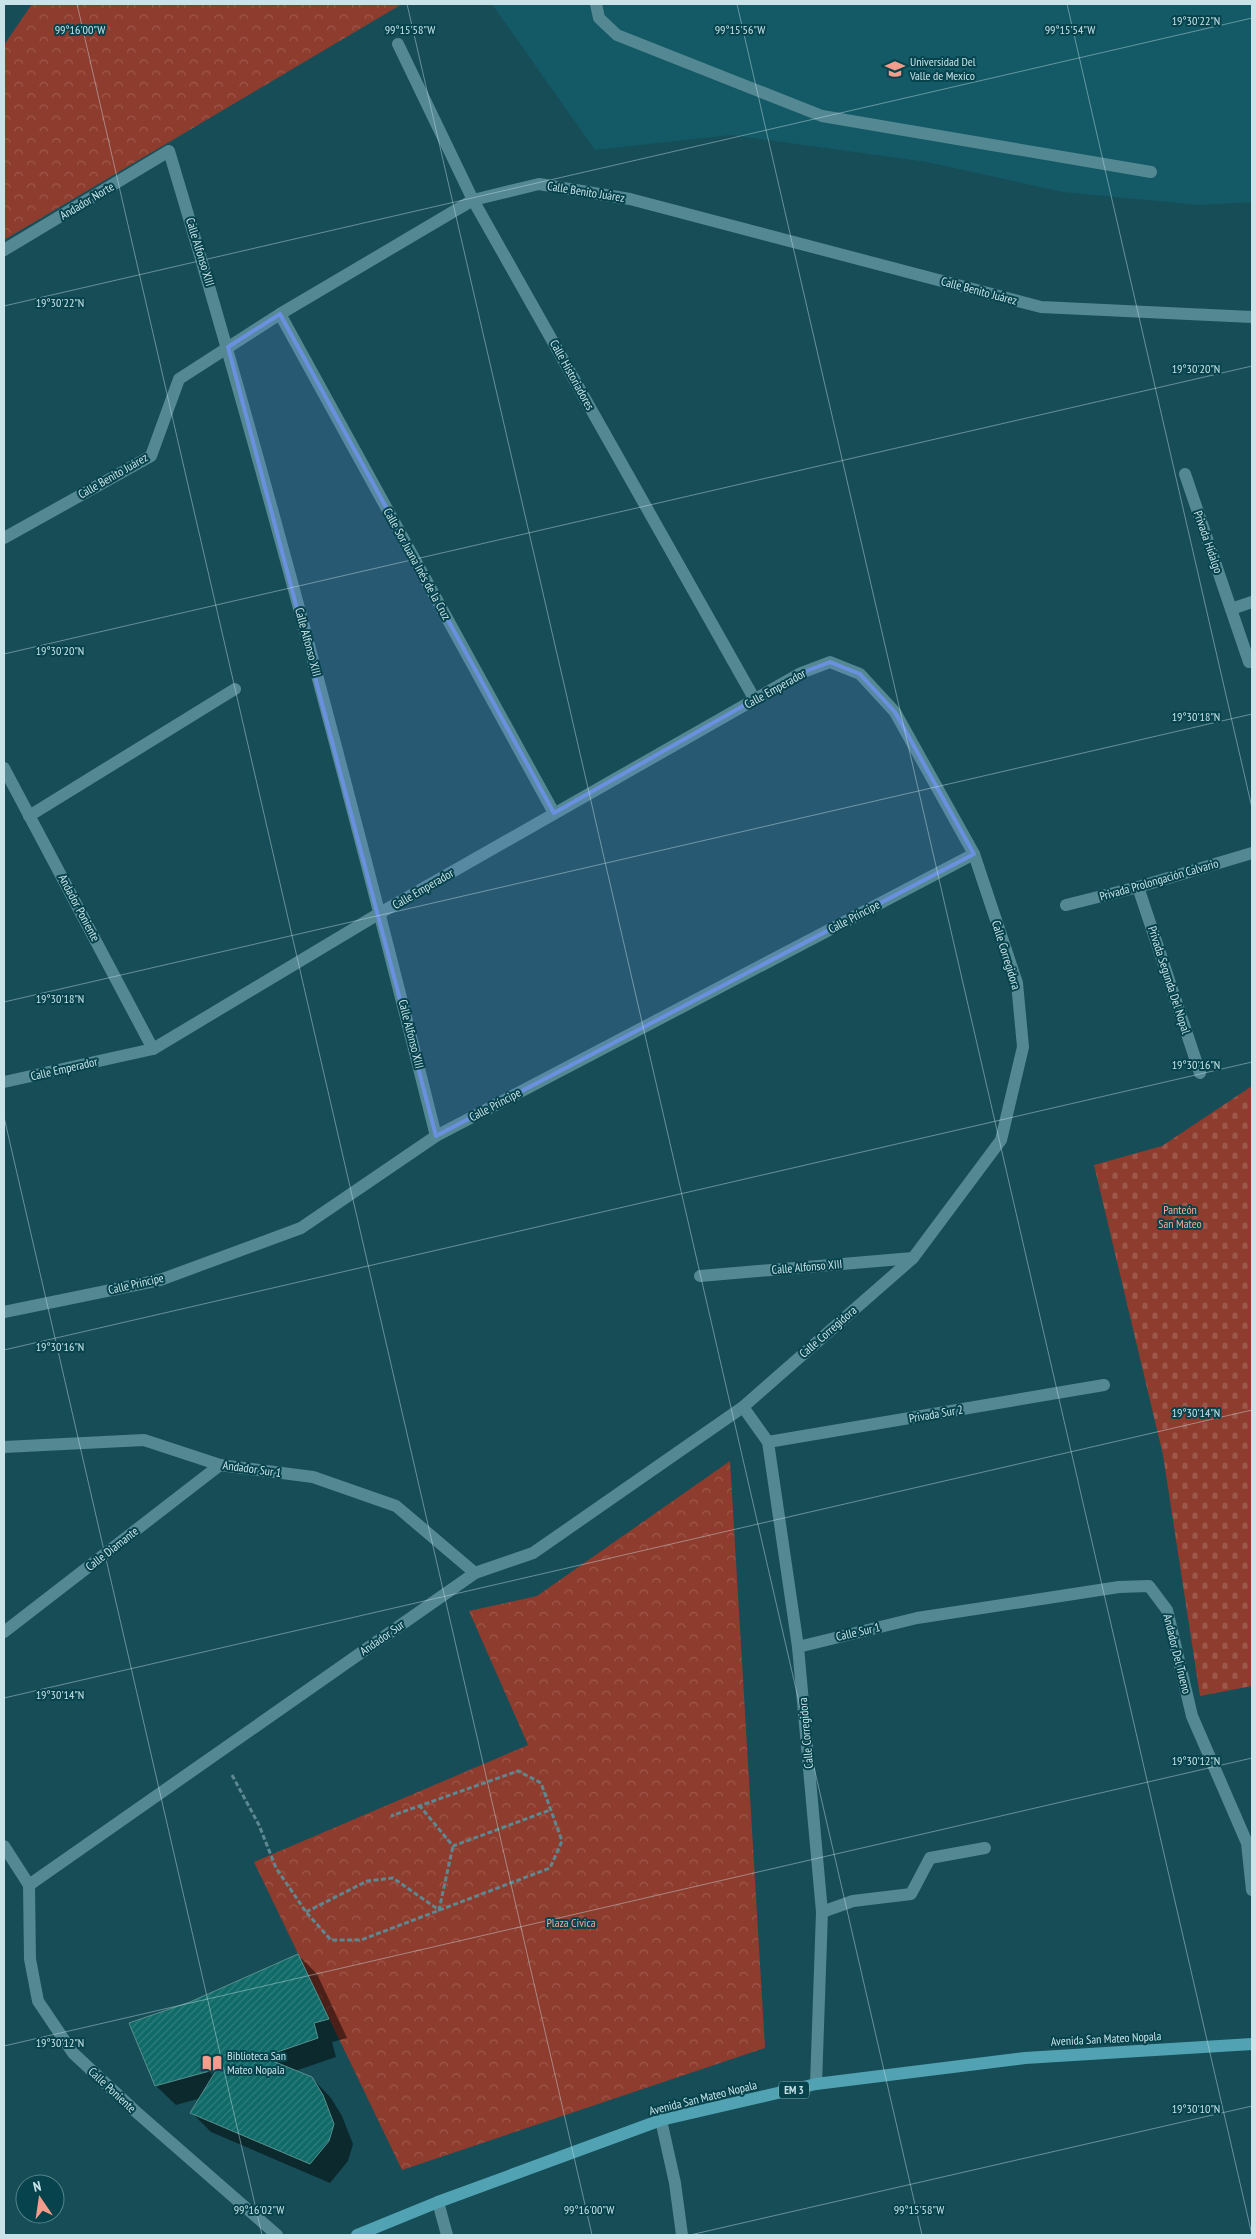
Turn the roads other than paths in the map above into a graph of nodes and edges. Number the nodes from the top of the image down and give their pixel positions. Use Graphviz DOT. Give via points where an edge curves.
graph roads {
  1 [pos="596,4"];
  2 [pos="398,44"];
  3 [pos="169,151"];
  4 [pos="1151,172"];
  5 [pos="473,200"];
  6 [pos="4,250"];
  7 [pos="280,314"];
  8 [pos="1252,317"];
  9 [pos="228,348"];
  10 [pos="1185,474"];
  11 [pos="4,538"];
  12 [pos="1252,602"];
  13 [pos="1231,609"];
  14 [pos="830,662"];
  15 [pos="1250,662"];
  16 [pos="235,689"];
  17 [pos="755,700"];
  18 [pos="4,768"];
  19 [pos="554,814"];
  20 [pos="30,816"];
  21 [pos="974,854"];
  22 [pos="1252,854"];
  23 [pos="1138,887"];
  24 [pos="1066,905"];
  25 [pos="380,913"];
  26 [pos="153,1049"];
  27 [pos="1200,1073"];
  28 [pos="4,1082"];
  29 [pos="436,1136"];
  30 [pos="913,1258"];
  31 [pos="700,1276"];
  32 [pos="4,1312"];
  33 [pos="1104,1386"];
  34 [pos="743,1407"];
  35 [pos="768,1442"];
  36 [pos="4,1447"];
  37 [pos="220,1465"];
  38 [pos="475,1573"];
  39 [pos="917,1618"];
  40 [pos="4,1632"];
  41 [pos="798,1647"];
  42 [pos="4,1846"];
  43 [pos="985,1848"];
  44 [pos="29,1885"];
  45 [pos="1252,1890"];
  46 [pos="822,1912"];
  47 [pos="1252,2044"];
  48 [pos="816,2084"];
  49 [pos="661,2120"];
  50 [pos="438,2202"];
  51 [pos="277,2235"];
  52 [pos="357,2235"];
  53 [pos="447,2235"];
  54 [pos="682,2235"];
  1 -- 4 [label="street" via="599,18 617,35 822,116"];
  2 -- 5 [label="street, Calle Historiadores"];
  3 -- 6 [label="street, Andador Norte"];
  3 -- 9 [label="street, Calle Alfonso XIII"];
  5 -- 7 [label="street, Calle Benito Juárez"];
  5 -- 8 [label="street, Calle Benito Juárez" via="539,184 630,199 1041,307"];
  5 -- 17 [label="street, Calle Historiadores"];
  7 -- 9 [label="street, Calle Benito Juárez"];
  7 -- 19 [label="street, Calle Sor Juana Inés de la Cruz"];
  9 -- 11 [label="street, Calle Benito Juárez" via="179,379 151,456"];
  9 -- 25 [label="street, Calle Alfonso XIII"];
  10 -- 13 [label="street, Privada Hidalgo"];
  12 -- 13 [label="street"];
  13 -- 15 [label="street, Privada Hidalgo"];
  14 -- 17 [label="street, Calle Emperador" via="800,673"];
  14 -- 21 [label="street, Calle Corregidora" via="860,674 895,712"];
  16 -- 20 [label="street"];
  17 -- 19 [label="street, Calle Emperador"];
  18 -- 20 [label="street, Andador Poniente"];
  19 -- 25 [label="street, Calle Emperador"];
  20 -- 26 [label="street, Andador Poniente"];
  21 -- 29 [label="street, Calle Príncipe"];
  21 -- 30 [label="street, Calle Corregidora" via="1016,983 1023,1047 1001,1140"];
  22 -- 23 [label="street, Privada Prolongación Calvario"];
  23 -- 24 [label="street, Privada Prolongación Calvario"];
  23 -- 27 [label="street, Privada Segunda Del Nopal"];
  25 -- 26 [label="street, Calle Emperador"];
  25 -- 29 [label="street, Calle Alfonso XIII"];
  26 -- 28 [label="street, Calle Emperador"];
  29 -- 32 [label="street, Calle Príncipe" via="302,1228 160,1280"];
  30 -- 31 [label="street, Calle Alfonso XIII"];
  30 -- 34 [label="street, Calle Corregidora"];
  33 -- 35 [label="street, Privada Sur 2"];
  34 -- 35 [label="street, Calle Corregidora"];
  34 -- 38 [label="street, Andador Sur" via="533,1553"];
  35 -- 41 [label="street, Calle Corregidora"];
  36 -- 37 [label="street, Andador Sur 1" via="144,1440"];
  37 -- 38 [label="street, Andador Sur 1" via="313,1477 396,1506"];
  37 -- 40 [label="street, Calle Diamante"];
  38 -- 44 [label="street, Andador Sur"];
  39 -- 41 [label="street, Calle Sur 1"];
  39 -- 45 [label="street, Andador Del Trueno" via="1119,1587 1149,1586 1167,1610 1192,1716 1247,1843"];
  41 -- 46 [label="street, Calle Corregidora"];
  42 -- 44 [label="street"];
  43 -- 46 [label="street" via="930,1858 911,1894 853,1901"];
  44 -- 51 [label="street, Calle Poniente" via="30,1959 38,2000 73,2053"];
  46 -- 48 [label="street, Calle Corregidora"];
  47 -- 48 [label="main road, Avenida San Mateo Nopala / EM 3" via="1025,2058"];
  48 -- 49 [label="main road, Avenida San Mateo Nopala / EM 3"];
  49 -- 50 [label="main road, Avenida San Mateo Nopala / EM 3"];
  49 -- 54 [label="street"];
  50 -- 52 [label="main road, Avenida San Mateo Nopala / EM 3"];
  50 -- 53 [label="street"];
}
